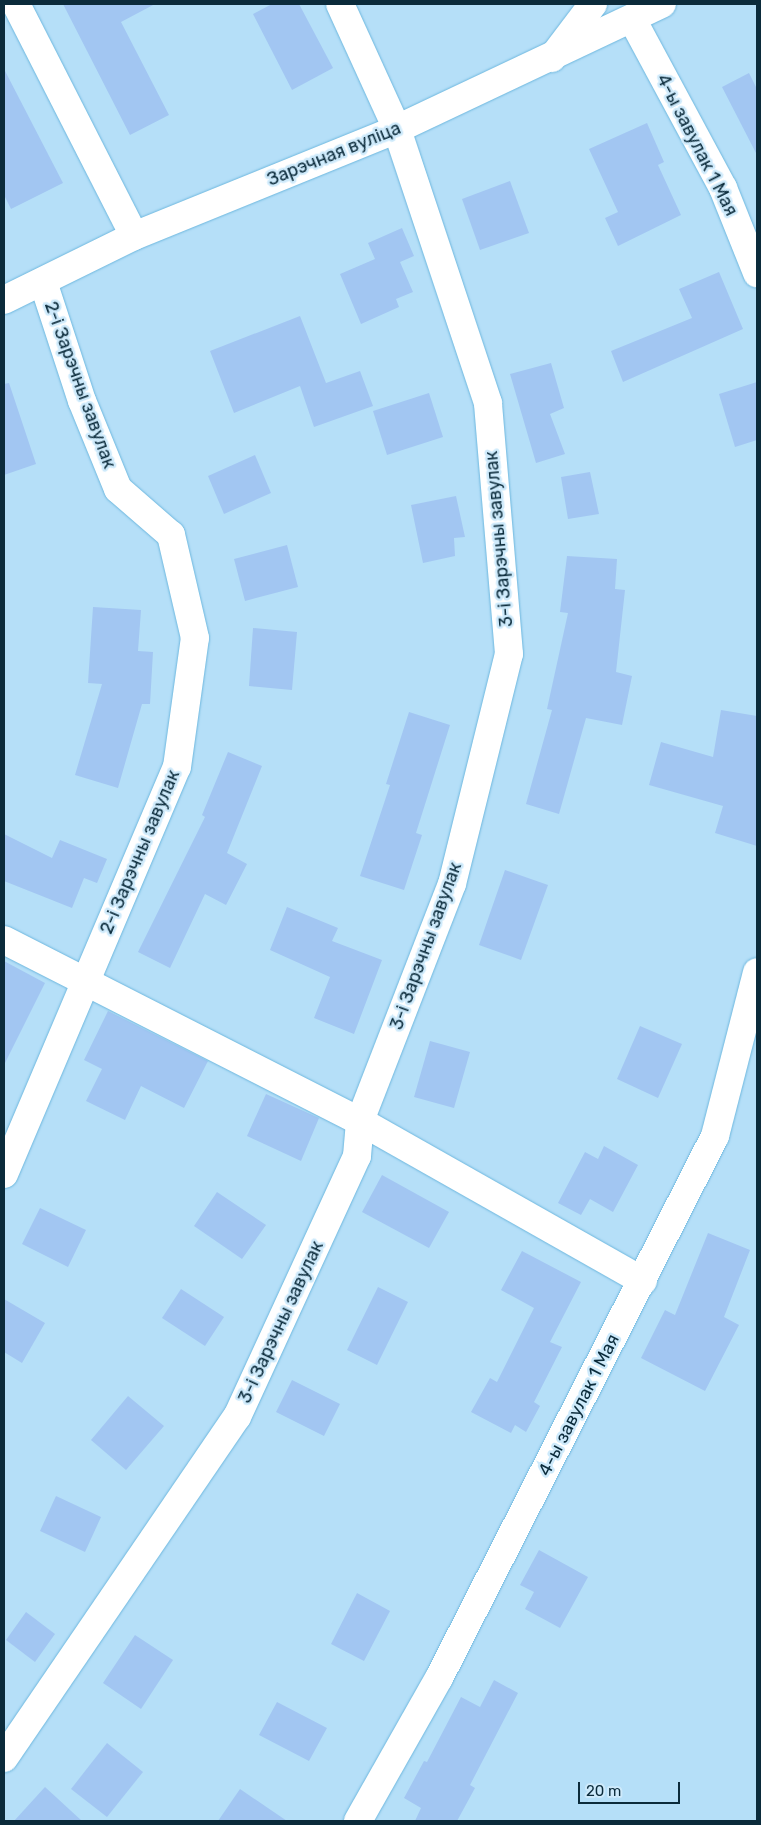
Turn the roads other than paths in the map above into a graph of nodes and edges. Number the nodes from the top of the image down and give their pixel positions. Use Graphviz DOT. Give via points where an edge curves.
graph roads {
  1 [pos="16,4"];
  2 [pos="340,4"];
  3 [pos="593,4"];
  4 [pos="662,4"];
  5 [pos="632,19"];
  6 [pos="552,58"];
  7 [pos="396,130"];
  8 [pos="134,236"];
  9 [pos="757,273"];
  10 [pos="44,282"];
  11 [pos="4,300"];
  12 [pos="4,940"];
  13 [pos="757,972"];
  14 [pos="85,984"];
  15 [pos="360,1121"];
  16 [pos="4,1174"];
  17 [pos="643,1282"];
  18 [pos="4,1758"];
  19 [pos="358,1821"];
  1 -- 8 [label="street"];
  2 -- 7 [label="street, 3-і Зарэчны завулак"];
  3 -- 6 [label="street"];
  4 -- 5 [label="street, Зарэчная вуліца"];
  5 -- 6 [label="street, Зарэчная вуліца"];
  5 -- 9 [label="street, 4-ы завулак 1 Мая" via="723,188"];
  6 -- 7 [label="street, Зарэчная вуліца"];
  7 -- 8 [label="street, Зарэчная вуліца"];
  7 -- 15 [label="street, 3-і Зарэчны завулак" via="488,403 509,654 452,884"];
  8 -- 10 [label="street, Зарэчная вуліца"];
  10 -- 11 [label="street, Зарэчная вуліца"];
  10 -- 14 [label="street, 2-і Зарэчны завулак" via="82,401 118,489 171,535 195,638 178,767"];
  12 -- 14 [label="street"];
  13 -- 17 [label="street, 4-ы завулак 1 Мая" via="715,1136"];
  14 -- 15 [label="street"];
  14 -- 16 [label="street, 2-і Зарэчны завулак"];
  15 -- 17 [label="street"];
  15 -- 18 [label="street, 3-і Зарэчны завулак" via="357,1156 237,1417"];
  17 -- 19 [label="street, 4-ы завулак 1 Мая" via="439,1678"];
}
